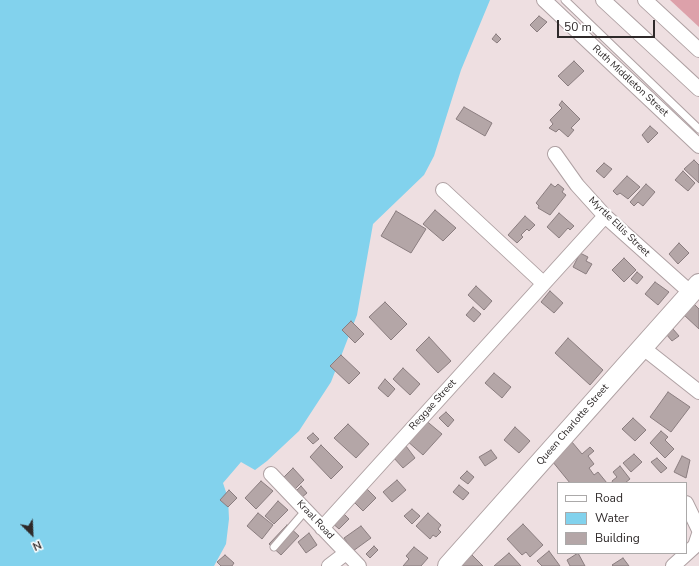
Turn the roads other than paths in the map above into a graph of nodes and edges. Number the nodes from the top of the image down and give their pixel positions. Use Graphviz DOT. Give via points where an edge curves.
graph roads {
  1 [pos="544,0"];
  2 [pos="565,0"];
  3 [pos="603,0"];
  4 [pos="645,0"];
  5 [pos="699,50"];
  6 [pos="699,89"];
  7 [pos="699,129"];
  8 [pos="699,146"];
  9 [pos="555,154"];
  10 [pos="443,190"];
  11 [pos="605,216"];
  12 [pos="543,283"];
  13 [pos="695,288"];
  14 [pos="642,347"];
  15 [pos="699,392"];
  16 [pos="271,474"];
  17 [pos="687,505"];
  18 [pos="306,510"];
  19 [pos="322,528"];
  20 [pos="699,530"];
  21 [pos="699,534"];
  22 [pos="274,547"];
  23 [pos="346,553"];
  24 [pos="687,553"];
  25 [pos="686,554"];
  26 [pos="329,566"];
  27 [pos="359,566"];
  28 [pos="448,566"];
  29 [pos="673,566"];
  1 -- 8 [label="street, Ruth Middleton Street"];
  2 -- 7 [label="lane"];
  3 -- 6 [label="street"];
  4 -- 5 [label="street"];
  9 -- 11 [label="street, Myrtle Ellis Street" via="577,185"];
  10 -- 12 [label="street"];
  11 -- 12 [label="street, Reggae Street"];
  11 -- 13 [label="street, Myrtle Ellis Street"];
  12 -- 19 [label="street, Reggae Street"];
  13 -- 14 [label="main road, Queen Charlotte Street"];
  14 -- 15 [label="street"];
  14 -- 28 [label="main road, Queen Charlotte Street"];
  16 -- 18 [label="street, Kraal Road"];
  17 -- 20 [label="street"];
  18 -- 19 [label="street, Kraal Road"];
  18 -- 22 [label="lane"];
  19 -- 23 [label="street, Kraal Road"];
  21 -- 24 [label="street" via="695,546"];
  23 -- 26 [label="street"];
  23 -- 27 [label="street, Kraal Road"];
  25 -- 29 [label="street"];
}
